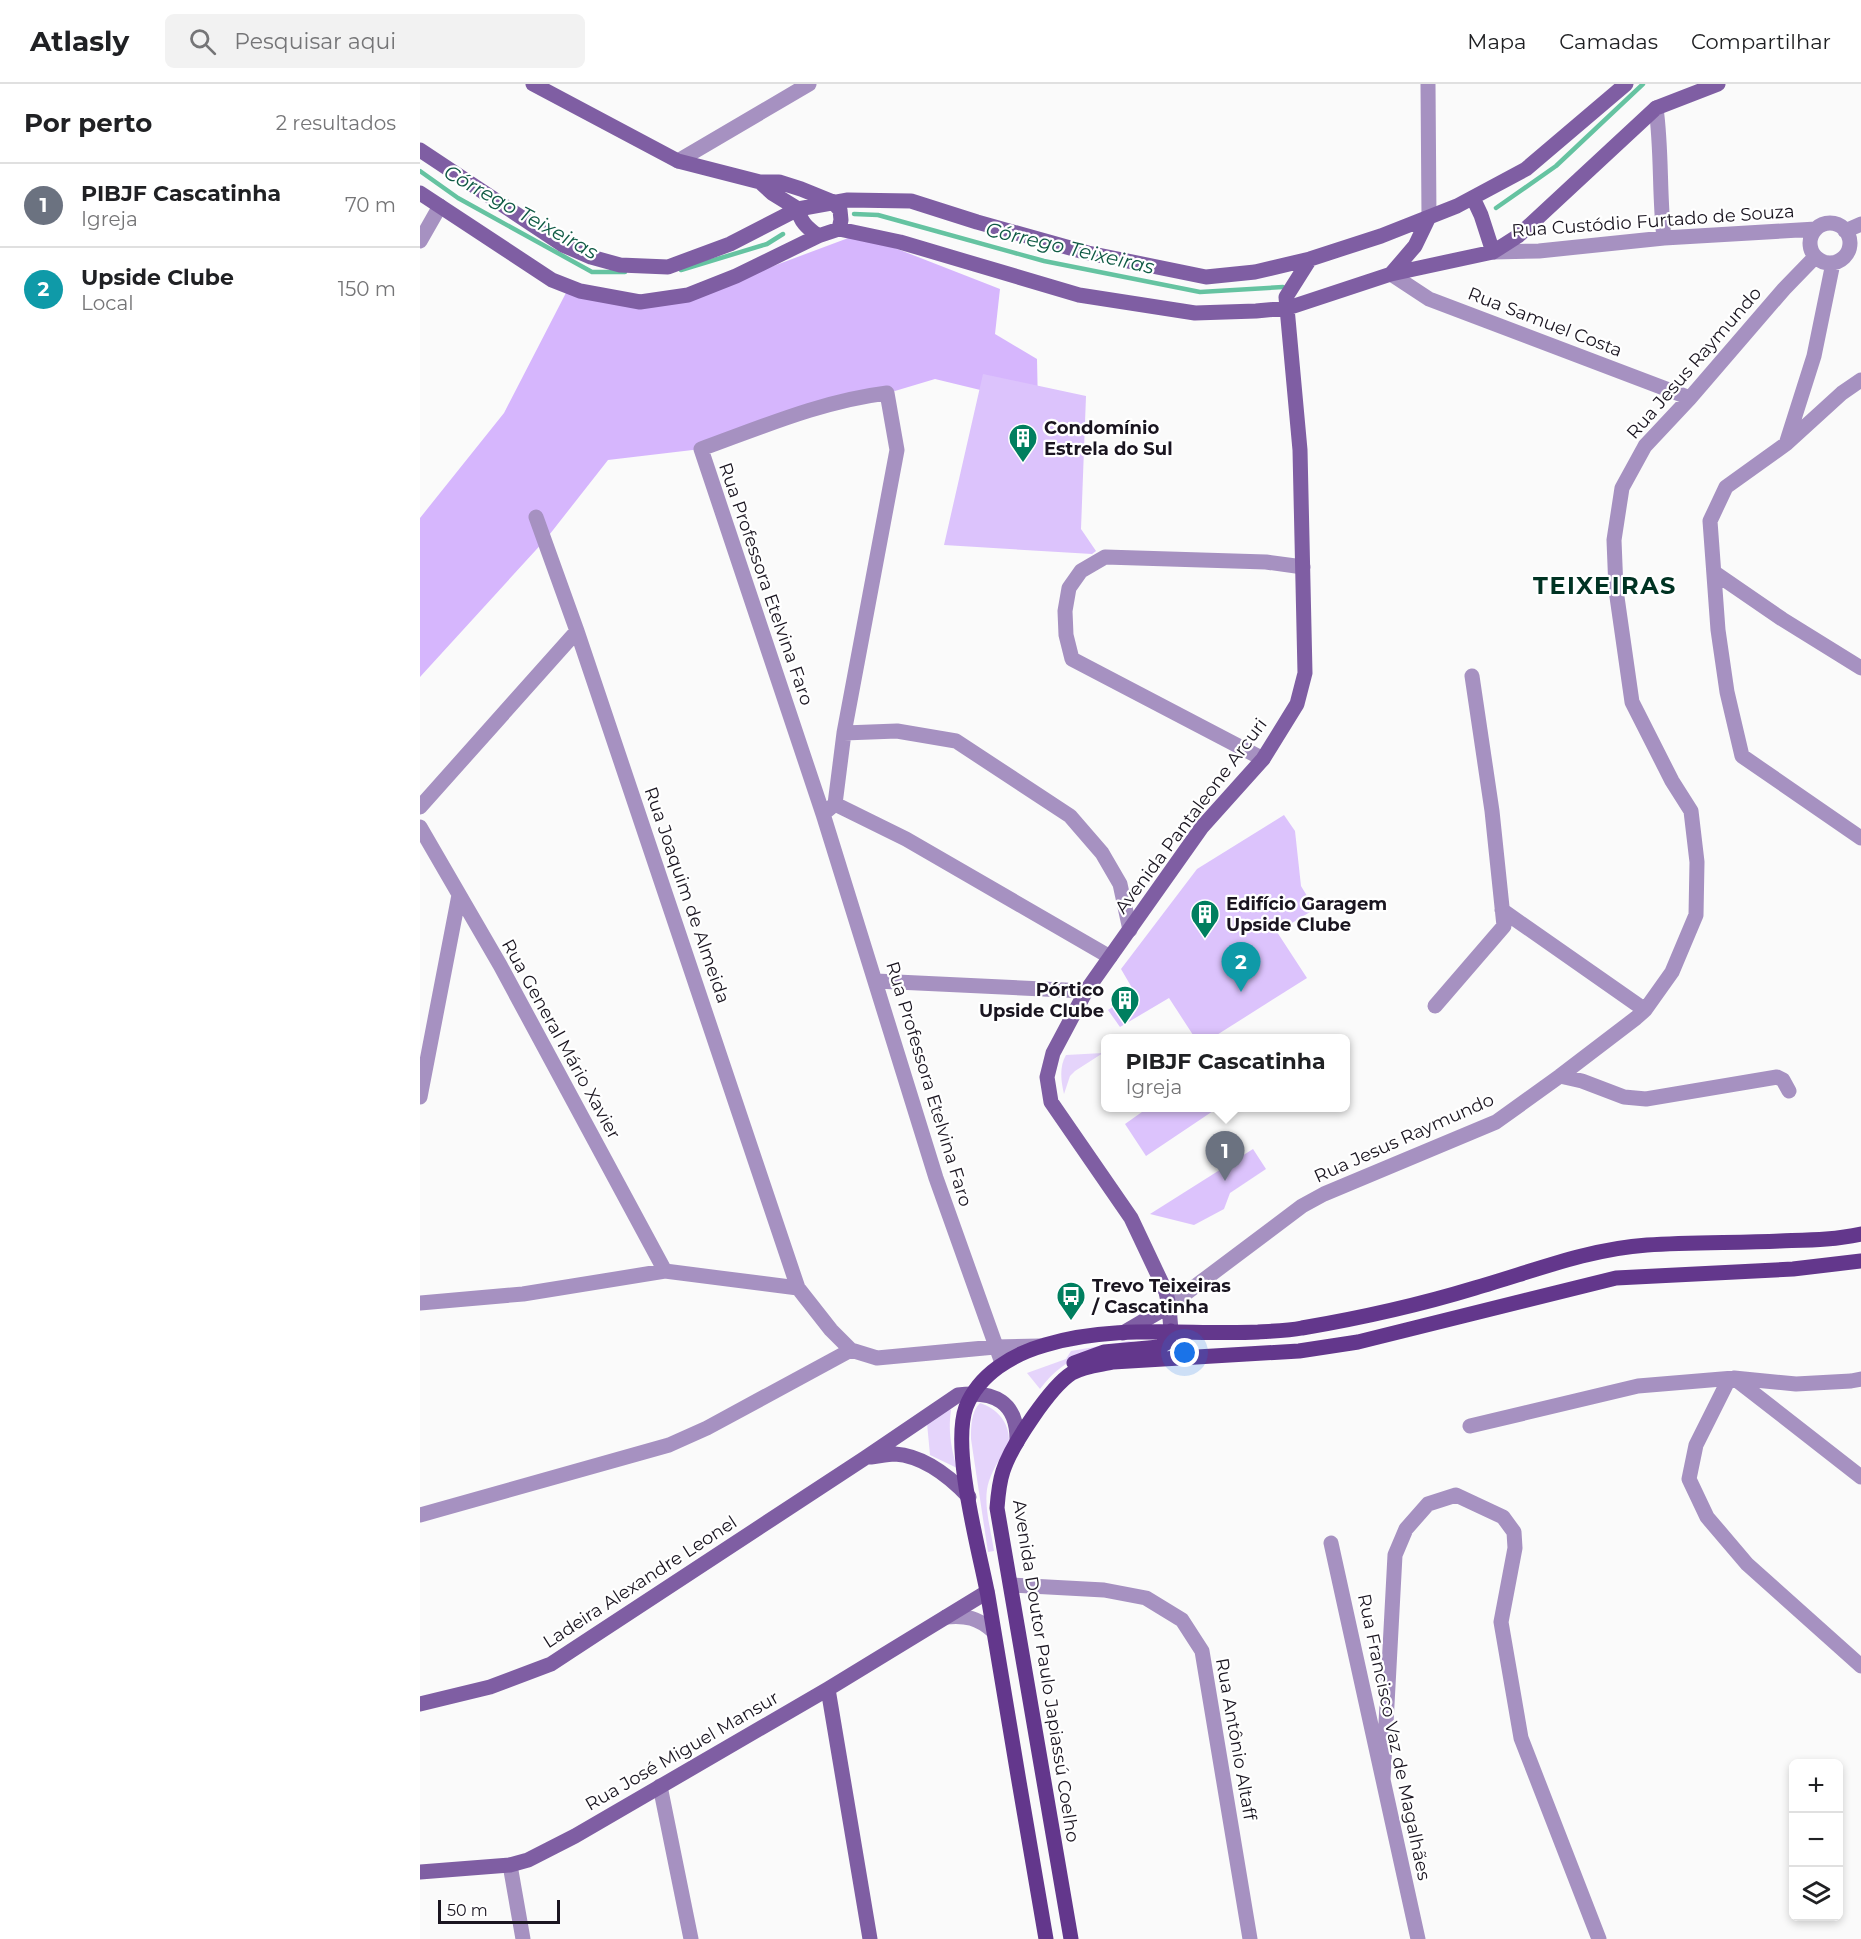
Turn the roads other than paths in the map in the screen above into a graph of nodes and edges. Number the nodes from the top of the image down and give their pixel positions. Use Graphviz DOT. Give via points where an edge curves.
graph roads {
  1 [pos="533,84"];
  2 [pos="809,84"];
  3 [pos="1428,84"];
  4 [pos="1626,84"];
  5 [pos="1718,84"];
  6 [pos="1656,108"];
  7 [pos="420,150"];
  8 [pos="678,161"];
  9 [pos="760,182"];
  10 [pos="420,192"];
  11 [pos="1473,198"];
  12 [pos="833,202"];
  13 [pos="440,206"];
  14 [pos="798,209"];
  15 [pos="1429,217"];
  16 [pos="1861,224"];
  17 [pos="839,229"];
  18 [pos="1816,229"];
  19 [pos="1845,231"];
  20 [pos="818,236"];
  21 [pos="1664,238"];
  22 [pos="420,241"];
  23 [pos="1493,252"];
  24 [pos="1815,256"];
  25 [pos="1310,259"];
  26 [pos="1833,263"];
  27 [pos="1391,274"];
  28 [pos="1288,308"];
  29 [pos="1861,380"];
  30 [pos="1690,398"];
  31 [pos="1786,444"];
  32 [pos="536,517"];
  33 [pos="1303,567"];
  34 [pos="1715,573"];
  35 [pos="577,631"];
  36 [pos="1861,668"];
  37 [pos="1472,676"];
  38 [pos="844,733"];
  39 [pos="1263,759"];
  40 [pos="836,804"];
  41 [pos="420,807"];
  42 [pos="823,814"];
  43 [pos="420,827"];
  44 [pos="1861,838"];
  45 [pos="459,895"];
  46 [pos="1502,910"];
  47 [pos="1130,930"];
  48 [pos="1110,957"];
  49 [pos="876,981"];
  50 [pos="1086,991"];
  51 [pos="1435,1006"];
  52 [pos="1645,1010"];
  53 [pos="1560,1076"];
  54 [pos="1789,1091"];
  55 [pos="420,1097"];
  56 [pos="1861,1234"];
  57 [pos="1861,1261"];
  58 [pos="665,1271"];
  59 [pos="798,1288"];
  60 [pos="420,1303"];
  61 [pos="1169,1306"];
  62 [pos="1171,1331"];
  63 [pos="1123,1334"];
  64 [pos="1041,1346"];
  65 [pos="996,1347"];
  66 [pos="851,1350"];
  67 [pos="1002,1363"];
  68 [pos="1731,1378"];
  69 [pos="1861,1379"];
  70 [pos="974,1393"];
  71 [pos="1028,1426"];
  72 [pos="1470,1426"];
  73 [pos="1017,1442"];
  74 [pos="865,1458"];
  75 [pos="1861,1477"];
  76 [pos="969,1497"];
  77 [pos="420,1515"];
  78 [pos="1331,1543"];
  79 [pos="1011,1586"];
  80 [pos="987,1592"];
  81 [pos="946,1617"];
  82 [pos="993,1631"];
  83 [pos="1861,1666"];
  84 [pos="828,1689"];
  85 [pos="420,1704"];
  86 [pos="1383,1779"];
  87 [pos="660,1786"];
  88 [pos="510,1866"];
  89 [pos="420,1872"];
  90 [pos="523,1939"];
  91 [pos="691,1939"];
  92 [pos="870,1939"];
  93 [pos="1046,1939"];
  94 [pos="1071,1939"];
  95 [pos="1251,1939"];
  96 [pos="1418,1939"];
  97 [pos="1599,1939"];
  1 -- 8 [label="street"];
  2 -- 8 [label="street"];
  3 -- 15 [label="street"];
  4 -- 11 [label="street" via="1526,169"];
  5 -- 6 [label="street"];
  6 -- 21 [label="street"];
  6 -- 23 [label="street" via="1527,228"];
  7 -- 14 [label="street" via="563,245 620,265 668,267 730,244"];
  8 -- 9 [label="street"];
  9 -- 12 [label="street" via="779,182"];
  9 -- 14 [label="street"];
  10 -- 13 [label="street"];
  11 -- 15 [label="street"];
  11 -- 23 [label="street"];
  12 -- 14 [label="street"];
  12 -- 17 [label="street" via="840,210"];
  12 -- 25 [label="street" via="911,201 1088,253 1206,277 1255,272"];
  13 -- 20 [label="street" via="552,280 580,291 640,302 688,295"];
  13 -- 22 [label="street"];
  14 -- 20 [label="street" via="804,225"];
  15 -- 25 [label="street"];
  15 -- 27 [label="street" via="1415,246"];
  16 -- 19 [label="street"];
  17 -- 20 [label="street"];
  17 -- 28 [label="street" via="900,242 1079,295 1195,313"];
  18 -- 19 [label="street" via="1828,223"];
  18 -- 21 [label="street, Rua Custódio Furtado de Souza"];
  18 -- 24 [label="street" via="1810,240"];
  19 -- 26 [label="street" via="1850,242 1847,253"];
  21 -- 23 [label="street, Rua Custódio Furtado de Souza"];
  23 -- 27 [label="street"];
  24 -- 26 [label="street"];
  24 -- 30 [label="street, Rua Jesus Raymundo"];
  25 -- 28 [label="street" via="1286,297"];
  26 -- 31 [label="street" via="1814,356"];
  27 -- 28 [label="street"];
  27 -- 30 [label="street, Rua Samuel Costa" via="1429,299"];
  28 -- 33 [label="street, Avenida Pantaleone Arcuri" via="1300,450"];
  29 -- 31 [label="street"];
  30 -- 52 [label="street, Rua Jesus Raymundo" via="1645,446 1622,488 1614,540 1616,590 1632,702 1691,811 1697,862 1696,915 1672,972"];
  31 -- 34 [label="street" via="1726,487 1710,520"];
  32 -- 35 [label="street, Rua Joaquim de Almeida"];
  33 -- 39 [label="street, Avenida Pantaleone Arcuri" via="1305,673 1297,704"];
  33 -- 39 [label="street" via="1266,562 1105,557 1081,571 1069,588 1066,635 1072,659"];
  34 -- 36 [label="street"];
  34 -- 44 [label="street" via="1727,692 1742,756"];
  35 -- 41 [label="street"];
  35 -- 59 [label="street, Rua Joaquim de Almeida"];
  37 -- 46 [label="street"];
  38 -- 40 [label="street, Rua Professora Etelvina Faro"];
  38 -- 42 [label="street, Rua Professora Etelvina Faro" via="897,450 886,393 810,409 701,449"];
  38 -- 47 [label="street" via="897,731 956,741 1070,816 1102,853 1119,884"];
  39 -- 47 [label="street, Avenida Pantaleone Arcuri" via="1202,827"];
  40 -- 42 [label="street"];
  40 -- 48 [label="street" via="906,839"];
  42 -- 49 [label="street, Rua Professora Etelvina Faro"];
  43 -- 45 [label="street, Rua General Mário Xavier"];
  45 -- 55 [label="street"];
  45 -- 58 [label="street, Rua General Mário Xavier"];
  46 -- 51 [label="street" via="1504,926"];
  46 -- 52 [label="street"];
  47 -- 48 [label="street, Avenida Pantaleone Arcuri"];
  48 -- 50 [label="street, Avenida Pantaleone Arcuri"];
  49 -- 50 [label="street"];
  49 -- 65 [label="street, Rua Professora Etelvina Faro" via="936,1178"];
  50 -- 61 [label="street, Avenida Pantaleone Arcuri" via="1053,1053 1047,1077 1051,1102 1131,1218"];
  52 -- 53 [label="street, Rua Jesus Raymundo"];
  53 -- 54 [label="street" via="1624,1097 1646,1099 1777,1077"];
  53 -- 61 [label="street, Rua Jesus Raymundo" via="1496,1122 1302,1206"];
  56 -- 62 [label="main road" via="1817,1240 1647,1245 1602,1251 1378,1314 1297,1329"];
  57 -- 71 [label="main road, Avenida Doutor Paulo Japiassú Coelho" via="1793,1269 1617,1278 1358,1342 1299,1352 1113,1362 1074,1372 1055,1389"];
  58 -- 59 [label="street"];
  58 -- 60 [label="street" via="523,1294"];
  59 -- 66 [label="street, Rua Joaquim de Almeida"];
  61 -- 62 [label="street, Avenida Pantaleone Arcuri"];
  61 -- 63 [label="street, Rua Jesus Raymundo"];
  62 -- 63 [label="main road"];
  62 -- 71 [label="main road" via="1168,1342 1160,1347 1104,1352 1067,1368 1052,1380 1037,1401 1028,1415"];
  63 -- 64 [label="main road" via="1068,1339"];
  64 -- 65 [label="street"];
  64 -- 67 [label="main road"];
  65 -- 66 [label="street" via="877,1358"];
  65 -- 67 [label="street, Rua Professora Etelvina Faro"];
  66 -- 77 [label="street" via="669,1445"];
  67 -- 70 [label="main road"];
  68 -- 69 [label="street" via="1796,1384"];
  68 -- 72 [label="street" via="1638,1386"];
  68 -- 75 [label="street"];
  68 -- 83 [label="street" via="1696,1445 1689,1479 1707,1517 1747,1564"];
  70 -- 73 [label="street" via="998,1399 1007,1407 1014,1417"];
  70 -- 74 [label="street, Ladeira Alexandre Leonel" via="958,1395"];
  70 -- 76 [label="main road" via="963,1420 962,1457"];
  71 -- 73 [label="main road, Avenida Doutor Paulo Japiassú Coelho"];
  73 -- 79 [label="main road, Avenida Doutor Paulo Japiassú Coelho" via="1004,1468 997,1508"];
  74 -- 76 [label="street, Ladeira Alexandre Leonel" via="894,1454 922,1461"];
  74 -- 85 [label="street, Ladeira Alexandre Leonel" via="551,1664 490,1687"];
  76 -- 80 [label="main road"];
  78 -- 86 [label="street, Rua Francisco Vaz de Magalhães"];
  79 -- 94 [label="main road, Avenida Doutor Paulo Japiassú Coelho"];
  79 -- 95 [label="street, Rua Antônio Altaff" via="1104,1590 1146,1598 1182,1620 1202,1651"];
  80 -- 81 [label="street, Rua José Miguel Mansur"];
  80 -- 82 [label="main road"];
  81 -- 82 [label="street" via="975,1618"];
  81 -- 84 [label="street, Rua José Miguel Mansur"];
  82 -- 93 [label="main road"];
  84 -- 87 [label="street, Rua José Miguel Mansur"];
  84 -- 92 [label="street"];
  86 -- 96 [label="street, Rua Francisco Vaz de Magalhães"];
  86 -- 97 [label="street" via="1395,1556 1406,1529 1428,1504 1456,1495 1503,1517 1514,1532 1515,1548 1501,1622 1521,1738"];
  87 -- 88 [label="street, Rua José Miguel Mansur" via="575,1836"];
  87 -- 91 [label="street"];
  88 -- 89 [label="street, Rua José Miguel Mansur"];
  88 -- 90 [label="street"];
}
